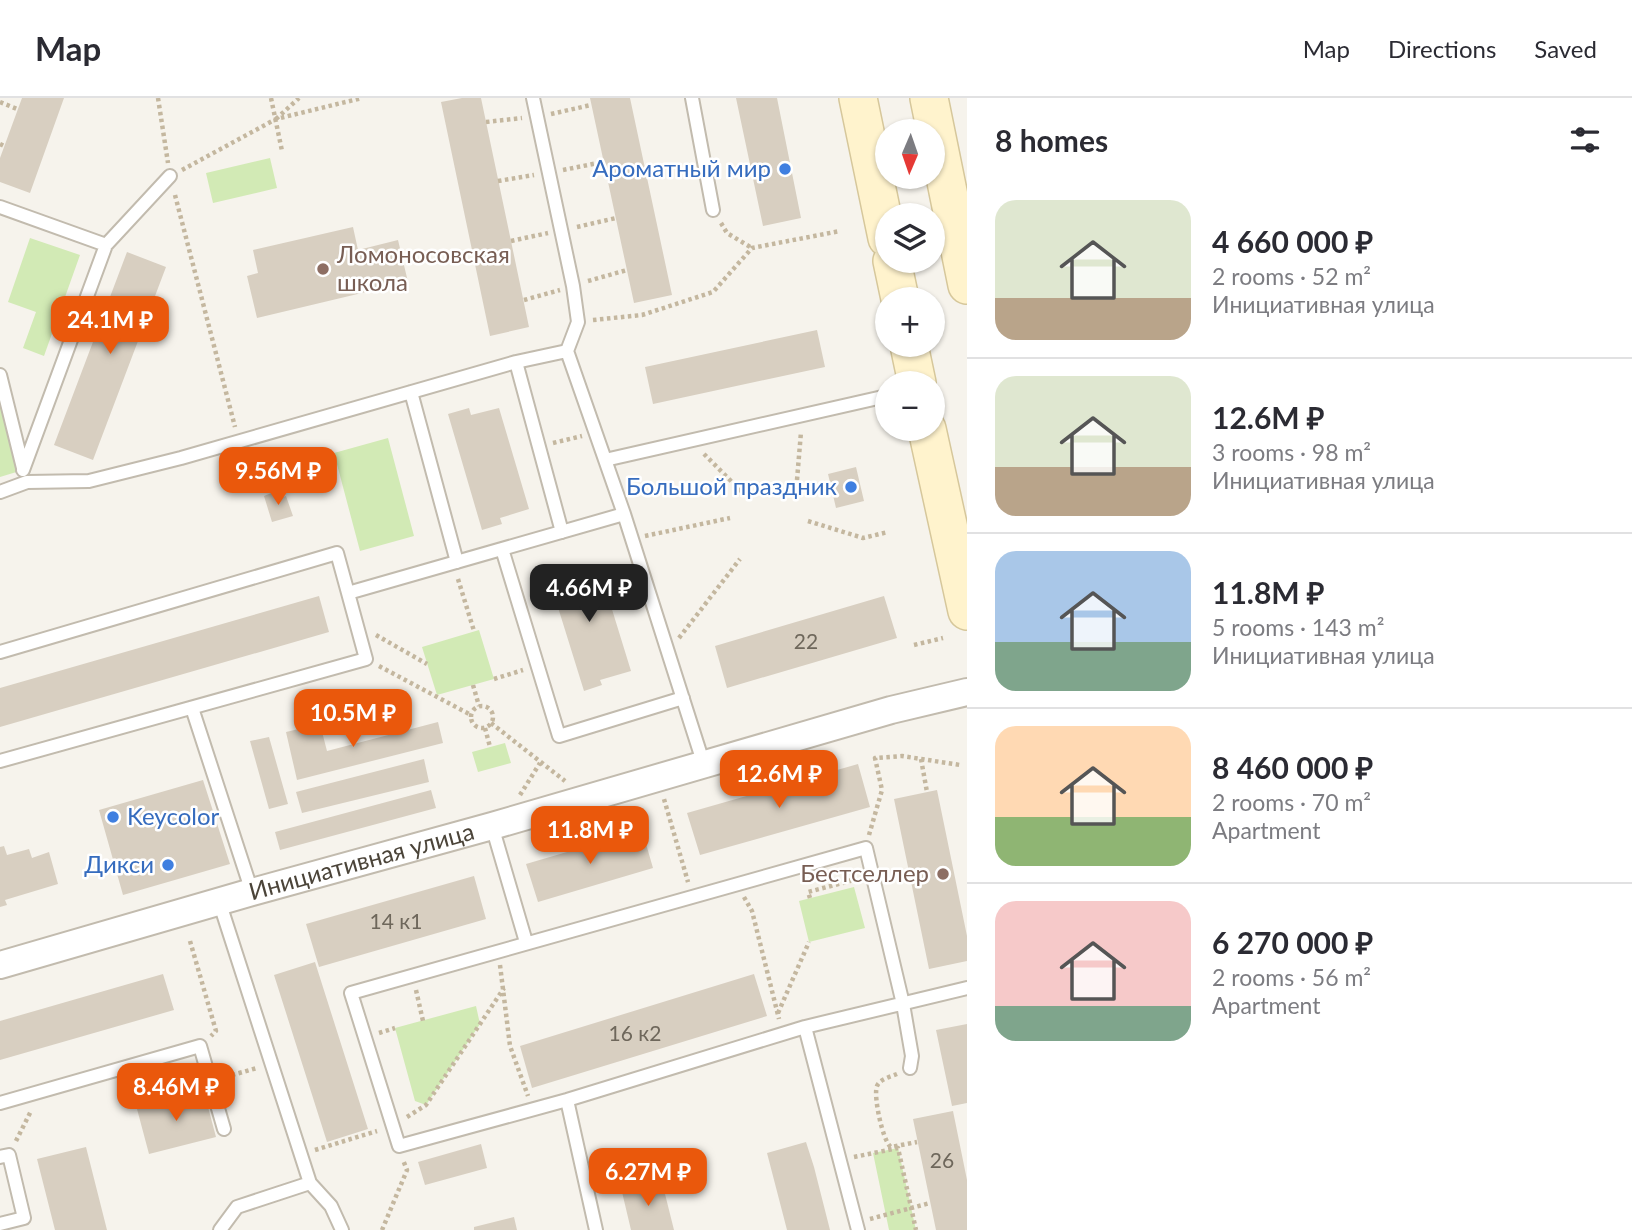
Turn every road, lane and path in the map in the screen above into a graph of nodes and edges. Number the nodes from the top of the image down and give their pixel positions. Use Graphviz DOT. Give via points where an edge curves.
graph roads {
  1 [pos="158,98"];
  2 [pos="271,98"];
  3 [pos="299,98"];
  4 [pos="362,98"];
  5 [pos="533,98"];
  6 [pos="692,98"];
  7 [pos="859,98"];
  8 [pos="929,98"];
  9 [pos="0,102"];
  10 [pos="18,110"];
  11 [pos="276,119"];
  12 [pos="282,150"];
  13 [pos="170,176"];
  14 [pos="880,203"];
  15 [pos="0,206"];
  16 [pos="713,210"];
  17 [pos="840,231"];
  18 [pos="106,245"];
  19 [pos="752,248"];
  20 [pos="627,270"];
  21 [pos="967,285"];
  22 [pos="573,286"];
  23 [pos="524,300"];
  24 [pos="578,322"];
  25 [pos="567,351"];
  26 [pos="516,362"];
  27 [pos="0,375"];
  28 [pos="411,392"];
  29 [pos="875,399"];
  30 [pos="802,415"];
  31 [pos="596,433"];
  32 [pos="691,440"];
  33 [pos="239,441"];
  34 [pos="930,441"];
  35 [pos="539,447"];
  36 [pos="605,460"];
  37 [pos="25,476"];
  38 [pos="797,480"];
  39 [pos="0,492"];
  40 [pos="743,493"];
  41 [pos="624,514"];
  42 [pos="730,518"];
  43 [pos="808,522"];
  44 [pos="562,532"];
  45 [pos="888,532"];
  46 [pos="632,539"];
  47 [pos="502,549"];
  48 [pos="740,559"];
  49 [pos="455,563"];
  50 [pos="348,593"];
  51 [pos="967,611"];
  52 [pos="356,624"];
  53 [pos="474,631"];
  54 [pos="943,638"];
  55 [pos="914,645"];
  56 [pos="0,652"];
  57 [pos="668,652"];
  58 [pos="366,659"];
  59 [pos="427,664"];
  60 [pos="537,665"];
  61 [pos="494,679"];
  62 [pos="473,685"];
  63 [pos="967,692"];
  64 [pos="683,698"];
  65 [pos="479,706"];
  66 [pos="192,708"];
  67 [pos="471,715"];
  68 [pos="491,723"];
  69 [pos="485,728"];
  70 [pos="490,747"];
  71 [pos="921,759"];
  72 [pos="0,761"];
  73 [pos="540,763"];
  74 [pos="704,765"];
  75 [pos="960,765"];
  76 [pos="658,778"];
  77 [pos="566,782"];
  78 [pos="927,792"];
  79 [pos="520,795"];
  80 [pos="492,826"];
  81 [pos="861,849"];
  82 [pos="850,881"];
  83 [pos="854,887"];
  84 [pos="252,892"];
  85 [pos="692,896"];
  86 [pos="810,898"];
  87 [pos="219,901"];
  88 [pos="752,911"];
  89 [pos="190,942"];
  90 [pos="526,942"];
  91 [pos="810,942"];
  92 [pos="0,965"];
  93 [pos="501,968"];
  94 [pos="504,988"];
  95 [pos="967,988"];
  96 [pos="416,990"];
  97 [pos="903,1004"];
  98 [pos="778,1014"];
  99 [pos="424,1021"];
  100 [pos="805,1027"];
  101 [pos="781,1032"];
  102 [pos="210,1037"];
  103 [pos="910,1068"];
  104 [pos="42,1091"];
  105 [pos="567,1100"];
  106 [pos="0,1103"];
  107 [pos="532,1109"];
  108 [pos="392,1126"];
  109 [pos="224,1129"];
  110 [pos="917,1142"];
  111 [pos="399,1146"];
  112 [pos="873,1153"];
  113 [pos="300,1154"];
  114 [pos="4,1156"];
  115 [pos="310,1183"];
  116 [pos="930,1203"];
  117 [pos="911,1208"];
  118 [pos="0,1224"];
  119 [pos="857,1226"];
  120 [pos="220,1230"];
  121 [pos="342,1230"];
  122 [pos="382,1230"];
  123 [pos="596,1230"];
  124 [pos="916,1230"];
  1 -- 13 [label="path"];
  2 -- 11 [label="path"];
  3 -- 11 [label="path"];
  4 -- 11 [label="path"];
  5 -- 22 [label="lane"];
  6 -- 16 [label="lane"];
  7 -- 14 [label="main road"];
  8 -- 21 [label="main road"];
  9 -- 10 [label="path"];
  11 -- 12 [label="path"];
  11 -- 13 [label="path"];
  13 -- 18 [label="lane"];
  13 -- 33 [label="path"];
  15 -- 18 [label="lane"];
  16 -- 19 [label="path" via="727,233"];
  17 -- 19 [label="path"];
  18 -- 37 [label="lane"];
  19 -- 24 [label="path" via="713,292 642,315"];
  20 -- 22 [label="path"];
  22 -- 23 [label="path"];
  22 -- 24 [label="lane"];
  24 -- 25 [label="lane"];
  25 -- 26 [label="lane"];
  25 -- 31 [label="lane"];
  26 -- 28 [label="lane"];
  26 -- 35 [label="lane"];
  27 -- 37 [label="lane"];
  28 -- 33 [label="lane"];
  28 -- 49 [label="lane"];
  29 -- 30 [label="lane"];
  30 -- 32 [label="lane"];
  30 -- 38 [label="path"];
  31 -- 35 [label="path"];
  31 -- 36 [label="lane"];
  32 -- 36 [label="lane"];
  32 -- 40 [label="path"];
  33 -- 37 [label="lane" via="89,481"];
  34 -- 51 [label="main road"];
  35 -- 44 [label="lane"];
  36 -- 41 [label="lane"];
  37 -- 39 [label="lane"];
  41 -- 44 [label="lane"];
  41 -- 46 [label="lane"];
  42 -- 46 [label="path"];
  43 -- 45 [label="path" via="863,538"];
  44 -- 47 [label="lane"];
  46 -- 57 [label="lane"];
  47 -- 49 [label="lane"];
  47 -- 60 [label="lane"];
  48 -- 57 [label="path"];
  49 -- 50 [label="lane"];
  49 -- 53 [label="path"];
  50 -- 52 [label="lane"];
  50 -- 56 [label="lane" via="337,553"];
  52 -- 58 [label="lane"];
  52 -- 59 [label="path"];
  54 -- 55 [label="path"];
  57 -- 64 [label="lane"];
  58 -- 66 [label="lane"];
  58 -- 67 [label="path"];
  60 -- 61 [label="path"];
  60 -- 64 [label="lane" via="559,736"];
  62 -- 65 [label="path"];
  63 -- 74 [label="street, Инициативная улица"];
  64 -- 74 [label="lane"];
  65 -- 67 [label="path"];
  65 -- 68 [label="path" via="491,711"];
  66 -- 72 [label="lane"];
  66 -- 84 [label="lane"];
  67 -- 69 [label="path" via="476,726"];
  68 -- 69 [label="path"];
  68 -- 73 [label="path"];
  69 -- 70 [label="path"];
  71 -- 75 [label="path"];
  71 -- 78 [label="path"];
  71 -- 81 [label="path" via="874,758 882,790"];
  73 -- 77 [label="path"];
  73 -- 79 [label="path"];
  74 -- 76 [label="street, Инициативная улица"];
  76 -- 80 [label="street, Инициативная улица"];
  76 -- 85 [label="path"];
  80 -- 84 [label="street, Инициативная улица"];
  80 -- 90 [label="lane"];
  81 -- 82 [label="path"];
  81 -- 85 [label="lane"];
  81 -- 97 [label="lane"];
  82 -- 83 [label="path"];
  82 -- 86 [label="path" via="808,892"];
  84 -- 87 [label="street, Инициативная улица"];
  85 -- 90 [label="lane"];
  87 -- 92 [label="street, Инициативная улица"];
  87 -- 113 [label="lane"];
  88 -- 98 [label="path"];
  89 -- 102 [label="path" via="216,1031"];
  90 -- 108 [label="lane" via="351,993"];
  91 -- 98 [label="path"];
  93 -- 94 [label="path"];
  94 -- 107 [label="path" via="510,1046"];
  94 -- 108 [label="path" via="426,1105"];
  95 -- 97 [label="lane"];
  96 -- 99 [label="path"];
  97 -- 100 [label="lane"];
  97 -- 103 [label="lane"];
  98 -- 101 [label="path"];
  100 -- 101 [label="lane"];
  100 -- 119 [label="lane"];
  101 -- 105 [label="lane"];
  103 -- 110 [label="path" via="881,1082 877,1099 887,1146"];
  104 -- 106 [label="lane"];
  104 -- 109 [label="lane" via="200,1046"];
  104 -- 114 [label="path"];
  105 -- 107 [label="lane"];
  105 -- 123 [label="lane"];
  107 -- 111 [label="lane"];
  108 -- 111 [label="lane"];
  108 -- 113 [label="path"];
  111 -- 122 [label="path" via="407,1170"];
  112 -- 117 [label="path" via="898,1148"];
  113 -- 115 [label="lane"];
  114 -- 118 [label="lane" via="24,1218"];
  115 -- 120 [label="lane" via="237,1207"];
  115 -- 121 [label="lane" via="331,1206"];
  116 -- 117 [label="path"];
  117 -- 119 [label="path"];
  117 -- 124 [label="path"];
}
